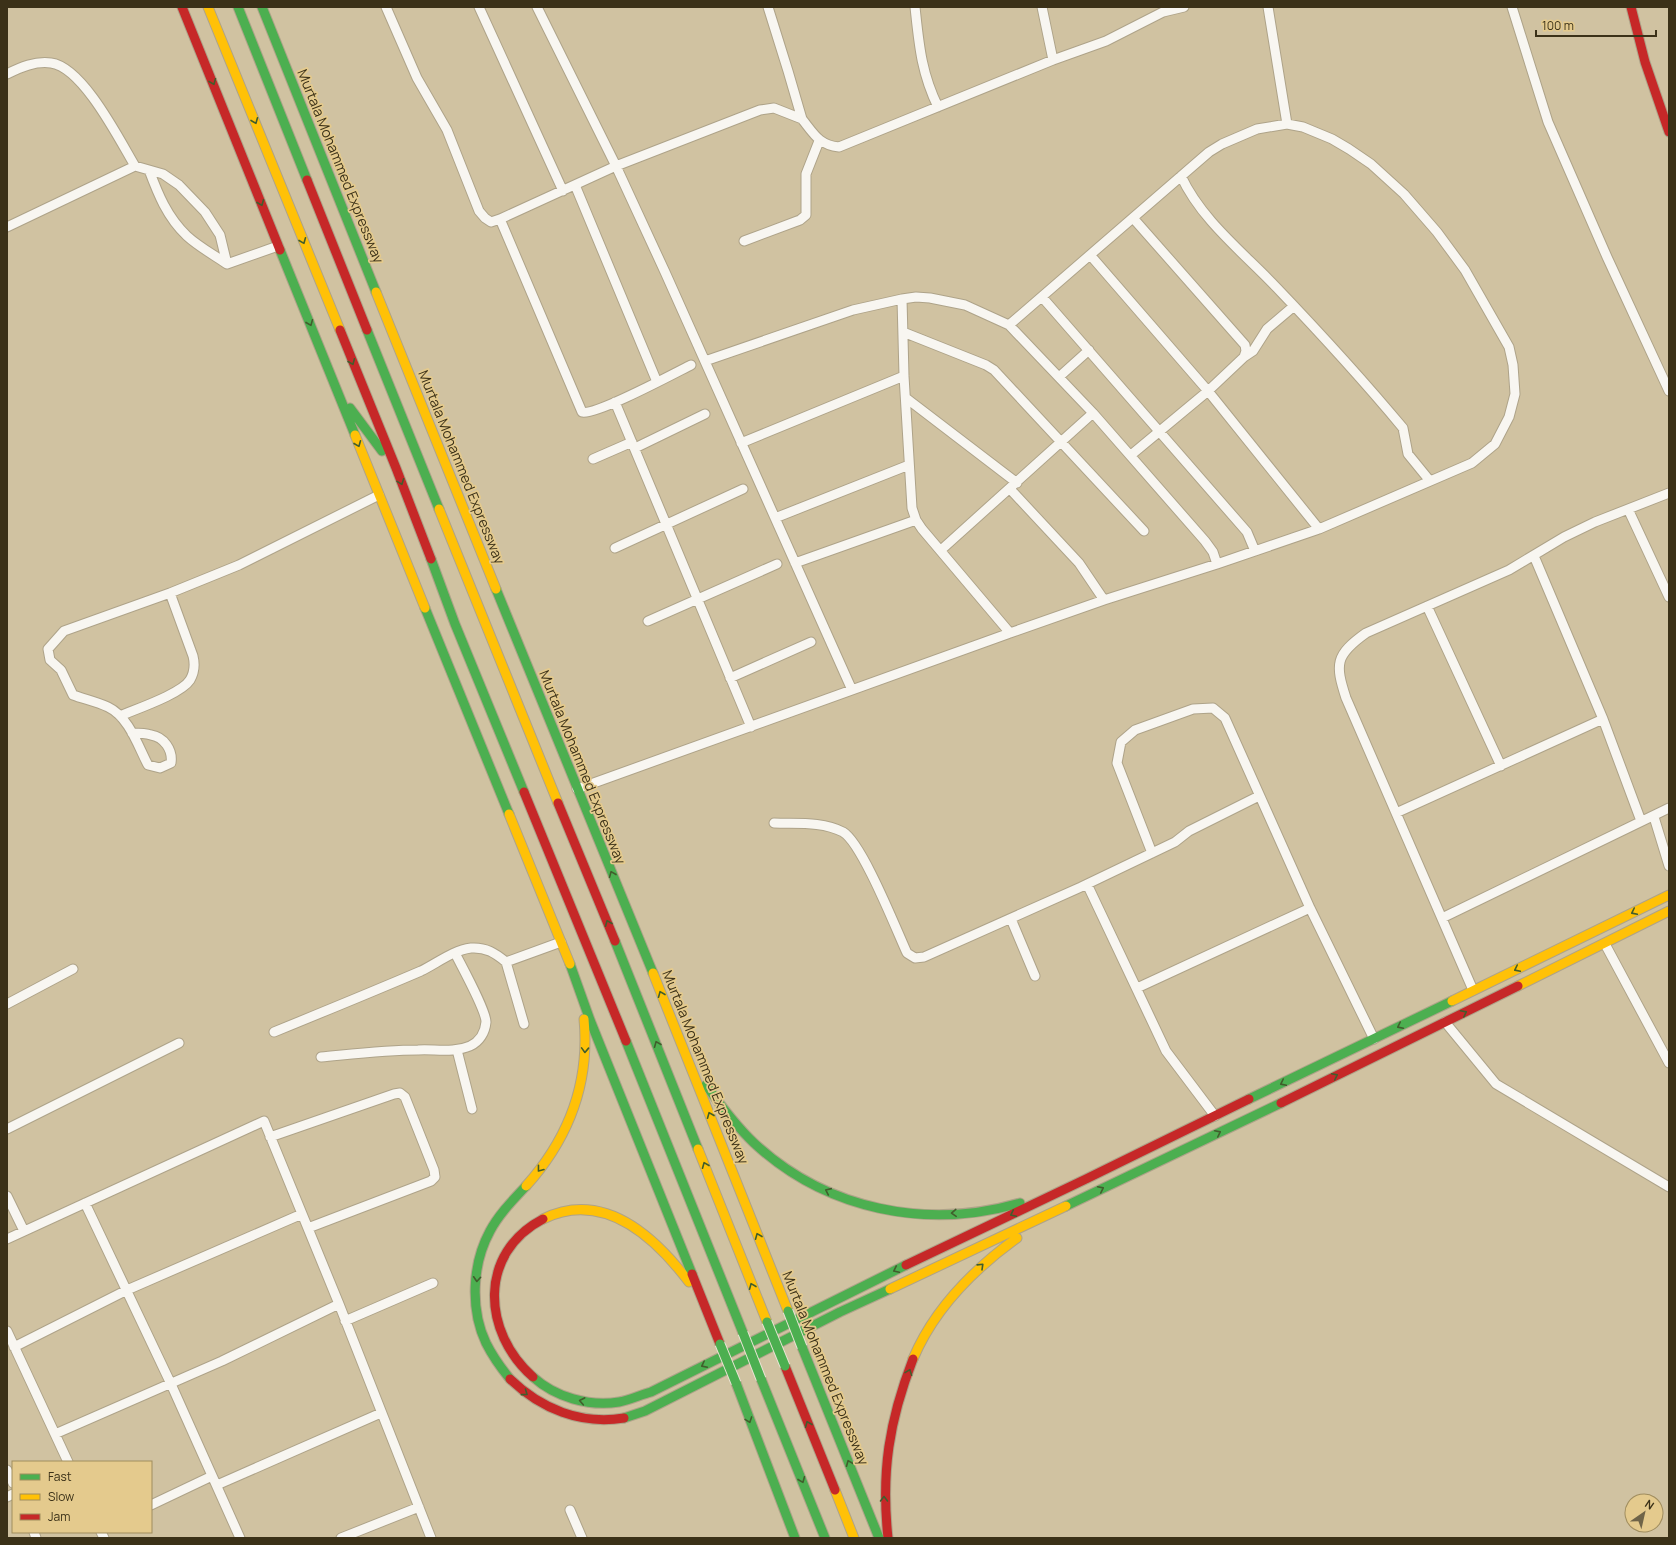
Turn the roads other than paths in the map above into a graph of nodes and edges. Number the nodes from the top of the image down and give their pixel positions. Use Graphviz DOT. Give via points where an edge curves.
graph roads {
  1 [pos="174,7"];
  2 [pos="182,7"];
  3 [pos="208,7"];
  4 [pos="238,7"];
  5 [pos="262,7"];
  6 [pos="386,7"];
  7 [pos="479,7"];
  8 [pos="536,7"];
  9 [pos="768,7"];
  10 [pos="915,7"];
  11 [pos="1042,7"];
  12 [pos="1184,7"];
  13 [pos="1268,7"];
  14 [pos="1512,7"];
  15 [pos="1631,7"];
  16 [pos="1053,60"];
  17 [pos="204,61"];
  18 [pos="7,74"];
  19 [pos="938,107"];
  20 [pos="802,119"];
  21 [pos="1287,124"];
  22 [pos="1669,132"];
  23 [pos="819,141"];
  24 [pos="135,166"];
  25 [pos="616,166"];
  26 [pos="149,170"];
  27 [pos="1181,176"];
  28 [pos="575,185"];
  29 [pos="563,191"];
  30 [pos="1133,218"];
  31 [pos="500,219"];
  32 [pos="7,227"];
  33 [pos="744,241"];
  34 [pos="278,246"];
  35 [pos="1091,256"];
  36 [pos="228,264"];
  37 [pos="371,278"];
  38 [pos="1042,297"];
  39 [pos="902,299"];
  40 [pos="1294,306"];
  41 [pos="376,318"];
  42 [pos="1010,325"];
  43 [pos="903,332"];
  44 [pos="378,333"];
  45 [pos="1089,350"];
  46 [pos="1244,357"];
  47 [pos="705,361"];
  48 [pos="381,364"];
  49 [pos="691,365"];
  50 [pos="904,376"];
  51 [pos="1059,377"];
  52 [pos="657,382"];
  53 [pos="336,390"];
  54 [pos="1208,391"];
  55 [pos="1669,391"];
  56 [pos="906,398"];
  57 [pos="615,402"];
  58 [pos="1093,413"];
  59 [pos="705,414"];
  60 [pos="1160,431"];
  61 [pos="1061,442"];
  62 [pos="741,443"];
  63 [pos="633,445"];
  64 [pos="1131,456"];
  65 [pos="593,459"];
  66 [pos="909,465"];
  67 [pos="396,468"];
  68 [pos="1430,481"];
  69 [pos="1014,486"];
  70 [pos="743,489"];
  71 [pos="1669,493"];
  72 [pos="379,495"];
  73 [pos="1628,509"];
  74 [pos="775,518"];
  75 [pos="916,520"];
  76 [pos="445,525"];
  77 [pos="666,525"];
  78 [pos="1319,529"];
  79 [pos="1144,531"];
  80 [pos="615,548"];
  81 [pos="941,550"];
  82 [pos="1255,551"];
  83 [pos="1534,556"];
  84 [pos="471,562"];
  85 [pos="795,563"];
  86 [pos="777,564"];
  87 [pos="1217,564"];
  88 [pos="480,574"];
  89 [pos="170,593"];
  90 [pos="1669,597"];
  91 [pos="698,600"];
  92 [pos="1104,600"];
  93 [pos="502,605"];
  94 [pos="1426,606"];
  95 [pos="648,621"];
  96 [pos="455,624"];
  97 [pos="1010,632"];
  98 [pos="811,642"];
  99 [pos="730,678"];
  100 [pos="852,690"];
  101 [pos="465,706"];
  102 [pos="120,716"];
  103 [pos="1603,719"];
  104 [pos="750,727"];
  105 [pos="132,733"];
  106 [pos="1501,766"];
  107 [pos="577,788"];
  108 [pos="1259,796"];
  109 [pos="1669,808"];
  110 [pos="1396,813"];
  111 [pos="1654,816"];
  112 [pos="1641,821"];
  113 [pos="774,823"];
  114 [pos="1152,853"];
  115 [pos="1669,866"];
  116 [pos="1087,884"];
  117 [pos="1669,895"];
  118 [pos="1310,908"];
  119 [pos="1669,911"];
  120 [pos="1442,918"];
  121 [pos="1011,919"];
  122 [pos="561,942"];
  123 [pos="1605,944"];
  124 [pos="455,953"];
  125 [pos="506,962"];
  126 [pos="73,969"];
  127 [pos="573,970"];
  128 [pos="1035,976"];
  129 [pos="1137,988"];
  130 [pos="1473,990"];
  131 [pos="7,1004"];
  132 [pos="1445,1022"];
  133 [pos="524,1024"];
  134 [pos="274,1032"];
  135 [pos="1374,1039"];
  136 [pos="681,1042"];
  137 [pos="179,1043"];
  138 [pos="457,1050"];
  139 [pos="321,1057"];
  140 [pos="1669,1063"];
  141 [pos="472,1109"];
  142 [pos="1215,1116"];
  143 [pos="7,1128"];
  144 [pos="270,1138"];
  145 [pos="1086,1179"];
  146 [pos="1669,1187"];
  147 [pos="7,1196"];
  148 [pos="85,1202"];
  149 [pos="1066,1206"];
  150 [pos="302,1214"];
  151 [pos="308,1228"];
  152 [pos="24,1231"];
  153 [pos="7,1239"];
  154 [pos="432,1283"];
  155 [pos="127,1290"];
  156 [pos="338,1304"];
  157 [pos="708,1314"];
  158 [pos="345,1321"];
  159 [pos="7,1331"];
  160 [pos="14,1347"];
  161 [pos="171,1384"];
  162 [pos="381,1412"];
  163 [pos="55,1434"];
  164 [pos="68,1461"];
  165 [pos="7,1470"];
  166 [pos="212,1476"];
  167 [pos="12,1481"];
  168 [pos="217,1485"];
  169 [pos="152,1504"];
  170 [pos="419,1507"];
  171 [pos="570,1510"];
  172 [pos="240,1538"];
  173 [pos="341,1538"];
  174 [pos="431,1538"];
  175 [pos="582,1538"];
  176 [pos="795,1538"];
  177 [pos="825,1538"];
  178 [pos="854,1538"];
  179 [pos="879,1538"];
  180 [pos="888,1538"];
  1 -- 17 [label="main road"];
  2 -- 17 [label="main road"];
  3 -- 67 [label="main road, one-way"];
  4 -- 48 [label="main road"];
  5 -- 37 [label="main road, Murtala Mohammed Expressway"];
  6 -- 31 [label="street" via="417,78 447,130 479,211 491,222"];
  7 -- 29 [label="street"];
  8 -- 25 [label="street"];
  9 -- 20 [label="street"];
  10 -- 19 [label="street" via="922,63"];
  11 -- 16 [label="street"];
  12 -- 16 [label="street" via="1163,12 1106,41"];
  13 -- 21 [label="street"];
  14 -- 55 [label="street" via="1548,122"];
  15 -- 22 [label="main road" via="1645,62"];
  16 -- 19 [label="street"];
  17 -- 34 [label="main road, one-way"];
  18 -- 24 [label="street" via="23,66 40,63 53,63 63,68 92,95"];
  19 -- 23 [label="street" via="839,147"];
  20 -- 23 [label="street"];
  20 -- 25 [label="street" via="774,108 760,110"];
  21 -- 27 [label="street" via="1257,129 1222,144"];
  21 -- 68 [label="street" via="1303,127 1349,149 1371,164 1404,194 1465,270 1509,347 1515,394 1503,430 1494,444 1472,463"];
  23 -- 33 [label="street" via="806,174 806,215 800,220"];
  24 -- 26 [label="street"];
  24 -- 32 [label="street"];
  25 -- 28 [label="street"];
  25 -- 47 [label="street"];
  26 -- 36 [label="street" via="159,197 173,221 188,236"];
  26 -- 36 [label="street" via="163,174 179,184 205,212 220,235"];
  27 -- 30 [label="street"];
  27 -- 40 [label="street" via="1200,210"];
  28 -- 29 [label="street"];
  28 -- 52 [label="street"];
  29 -- 31 [label="street"];
  30 -- 35 [label="street"];
  30 -- 46 [label="street" via="1245,345"];
  31 -- 57 [label="street" via="580,408 586,413"];
  34 -- 36 [label="street"];
  34 -- 53 [label="main road, one-way"];
  35 -- 38 [label="street"];
  35 -- 54 [label="street"];
  37 -- 41 [label="main road"];
  37 -- 93 [label="main road, Murtala Mohammed Expressway"];
  38 -- 42 [label="street"];
  38 -- 45 [label="street"];
  39 -- 42 [label="street" via="916,297 948,301"];
  39 -- 43 [label="street"];
  39 -- 47 [label="street" via="853,310"];
  40 -- 46 [label="street" via="1267,329 1253,351"];
  40 -- 68 [label="street" via="1403,428 1408,454"];
  42 -- 51 [label="street"];
  43 -- 50 [label="street"];
  43 -- 61 [label="street" via="986,364"];
  44 -- 48 [label="main road"];
  45 -- 51 [label="street"];
  45 -- 60 [label="street"];
  46 -- 54 [label="street"];
  47 -- 62 [label="street"];
  48 -- 76 [label="main road"];
  49 -- 52 [label="street"];
  50 -- 56 [label="street"];
  50 -- 62 [label="street"];
  51 -- 58 [label="street"];
  52 -- 57 [label="street"];
  53 -- 67 [label="main road"];
  53 -- 72 [label="main road, one-way"];
  54 -- 60 [label="street"];
  54 -- 78 [label="street"];
  56 -- 66 [label="street"];
  56 -- 69 [label="street"];
  57 -- 63 [label="street"];
  58 -- 61 [label="street"];
  58 -- 64 [label="street"];
  59 -- 63 [label="street"];
  60 -- 64 [label="street"];
  60 -- 82 [label="street" via="1247,532"];
  61 -- 69 [label="street"];
  61 -- 79 [label="street"];
  62 -- 74 [label="street"];
  63 -- 65 [label="street"];
  63 -- 77 [label="street"];
  64 -- 87 [label="street" via="1205,541 1213,552"];
  66 -- 74 [label="street"];
  66 -- 75 [label="street" via="912,508"];
  67 -- 96 [label="main road, one-way"];
  68 -- 78 [label="street"];
  69 -- 81 [label="street"];
  69 -- 92 [label="street" via="1079,563"];
  70 -- 77 [label="street"];
  71 -- 73 [label="street"];
  72 -- 89 [label="street" via="239,565"];
  72 -- 101 [label="main road"];
  73 -- 83 [label="street" via="1576,531"];
  73 -- 90 [label="street"];
  74 -- 85 [label="street"];
  75 -- 81 [label="street"];
  75 -- 85 [label="street"];
  76 -- 84 [label="main road"];
  178 -- 76 [label="main road, one-way, bridge"];
  77 -- 80 [label="street"];
  77 -- 91 [label="street"];
  78 -- 82 [label="street"];
  81 -- 97 [label="street"];
  82 -- 87 [label="street"];
  83 -- 94 [label="street" via="1509,570"];
  83 -- 103 [label="street"];
  85 -- 100 [label="street"];
  86 -- 91 [label="street"];
  87 -- 92 [label="street"];
  88 -- 93 [label="main road"];
  89 -- 102 [label="street" via="193,656 192,674 178,691"];
  89 -- 102 [label="street" via="64,632 48,649 50,660 61,670 73,694 108,707"];
  91 -- 95 [label="street"];
  91 -- 99 [label="street"];
  92 -- 97 [label="street"];
  93 -- 107 [label="main road, Murtala Mohammed Expressway"];
  94 -- 106 [label="street"];
  94 -- 110 [label="street" via="1366,633 1343,654 1338,664 1339,677 1346,698"];
  96 -- 101 [label="main road"];
  96 -- 177 [label="main road, one-way, bridge"];
  97 -- 100 [label="street"];
  98 -- 99 [label="street"];
  99 -- 104 [label="street"];
  100 -- 104 [label="street"];
  101 -- 122 [label="main road"];
  102 -- 105 [label="street"];
  103 -- 106 [label="street"];
  103 -- 112 [label="street"];
  104 -- 107 [label="street"];
  105 -- 105 [label="street" via="148,765 160,768 171,762 172,755 167,745 153,735"];
  106 -- 110 [label="street"];
  136 -- 107 [label="main road, Murtala Mohammed Expressway, one-way"];
  108 -- 114 [label="street" via="1189,831 1175,842"];
  108 -- 114 [label="street" via="1225,718 1212,708 1193,709 1134,730 1121,742 1116,763"];
  108 -- 118 [label="street"];
  109 -- 111 [label="street"];
  110 -- 120 [label="street"];
  111 -- 112 [label="street"];
  111 -- 115 [label="street"];
  112 -- 120 [label="street"];
  113 -- 121 [label="street" via="817,824 843,832 870,873 907,953 915,958 924,957"];
  114 -- 116 [label="street"];
  116 -- 121 [label="street"];
  116 -- 129 [label="street"];
  117 -- 130 [label="main road, one-way"];
  118 -- 129 [label="street"];
  118 -- 135 [label="street"];
  119 -- 123 [label="main road"];
  120 -- 130 [label="street"];
  121 -- 128 [label="street"];
  122 -- 125 [label="street"];
  122 -- 127 [label="main road"];
  132 -- 123 [label="main road, one-way"];
  123 -- 140 [label="street"];
  124 -- 125 [label="street" via="469,948 482,948 494,952"];
  124 -- 134 [label="street" via="422,970"];
  124 -- 138 [label="street" via="486,1020 481,1037 470,1046"];
  125 -- 133 [label="street"];
  126 -- 131 [label="street"];
  127 -- 149 [label="main road, one-way" via="585,1027 584,1071 579,1092 553,1152 498,1217 489,1232 478,1267 476,1287 479,1325 484,1341 494,1358 505,1375 520,1389 556,1412 601,1421 645,1411 840,1312"];
  127 -- 157 [label="main road" via="590,1020"];
  129 -- 142 [label="street" via="1166,1051"];
  130 -- 135 [label="main road, one-way"];
  132 -- 146 [label="street" via="1496,1084"];
  149 -- 132 [label="main road, one-way"];
  135 -- 142 [label="main road, one-way"];
  145 -- 136 [label="main road, one-way" via="1045,1196 1017,1204 957,1214 899,1213 854,1201 828,1192 801,1178 758,1147 719,1105"];
  179 -- 136 [label="main road, Murtala Mohammed Expressway, one-way, bridge"];
  137 -- 143 [label="street"];
  138 -- 139 [label="street" via="418,1050"];
  138 -- 141 [label="street"];
  142 -- 145 [label="main road"];
  144 -- 148 [label="street" via="264,1121"];
  144 -- 150 [label="street"];
  144 -- 151 [label="street" via="394,1094 400,1093 408,1104 435,1177 431,1181"];
  145 -- 157 [label="main road, one-way" via="851,1291 651,1392 619,1402 591,1402 561,1395 546,1388 528,1374 504,1345 498,1331 492,1302 493,1286 503,1258 523,1232 549,1215 589,1210 618,1218 648,1237 682,1272"];
  147 -- 152 [label="street"];
  148 -- 152 [label="street"];
  148 -- 155 [label="street"];
  180 -- 149 [label="main road, one-way" via="884,1510 884,1481 892,1422 913,1361 927,1332 945,1305 985,1262"];
  150 -- 151 [label="street"];
  150 -- 155 [label="street"];
  151 -- 156 [label="street"];
  152 -- 153 [label="street"];
  154 -- 158 [label="street"];
  155 -- 160 [label="street"];
  155 -- 161 [label="street"];
  156 -- 158 [label="street"];
  156 -- 161 [label="street"];
  157 -- 176 [label="main road, one-way, bridge"];
  158 -- 162 [label="street"];
  159 -- 160 [label="street"];
  160 -- 163 [label="street"];
  161 -- 163 [label="street"];
  161 -- 166 [label="street"];
  162 -- 168 [label="street"];
  162 -- 170 [label="street"];
  163 -- 164 [label="street"];
  165 -- 167 [label="street"];
  166 -- 168 [label="street"];
  166 -- 169 [label="street"];
  168 -- 172 [label="street"];
  170 -- 173 [label="street"];
  170 -- 174 [label="street"];
  171 -- 175 [label="street"];
}
